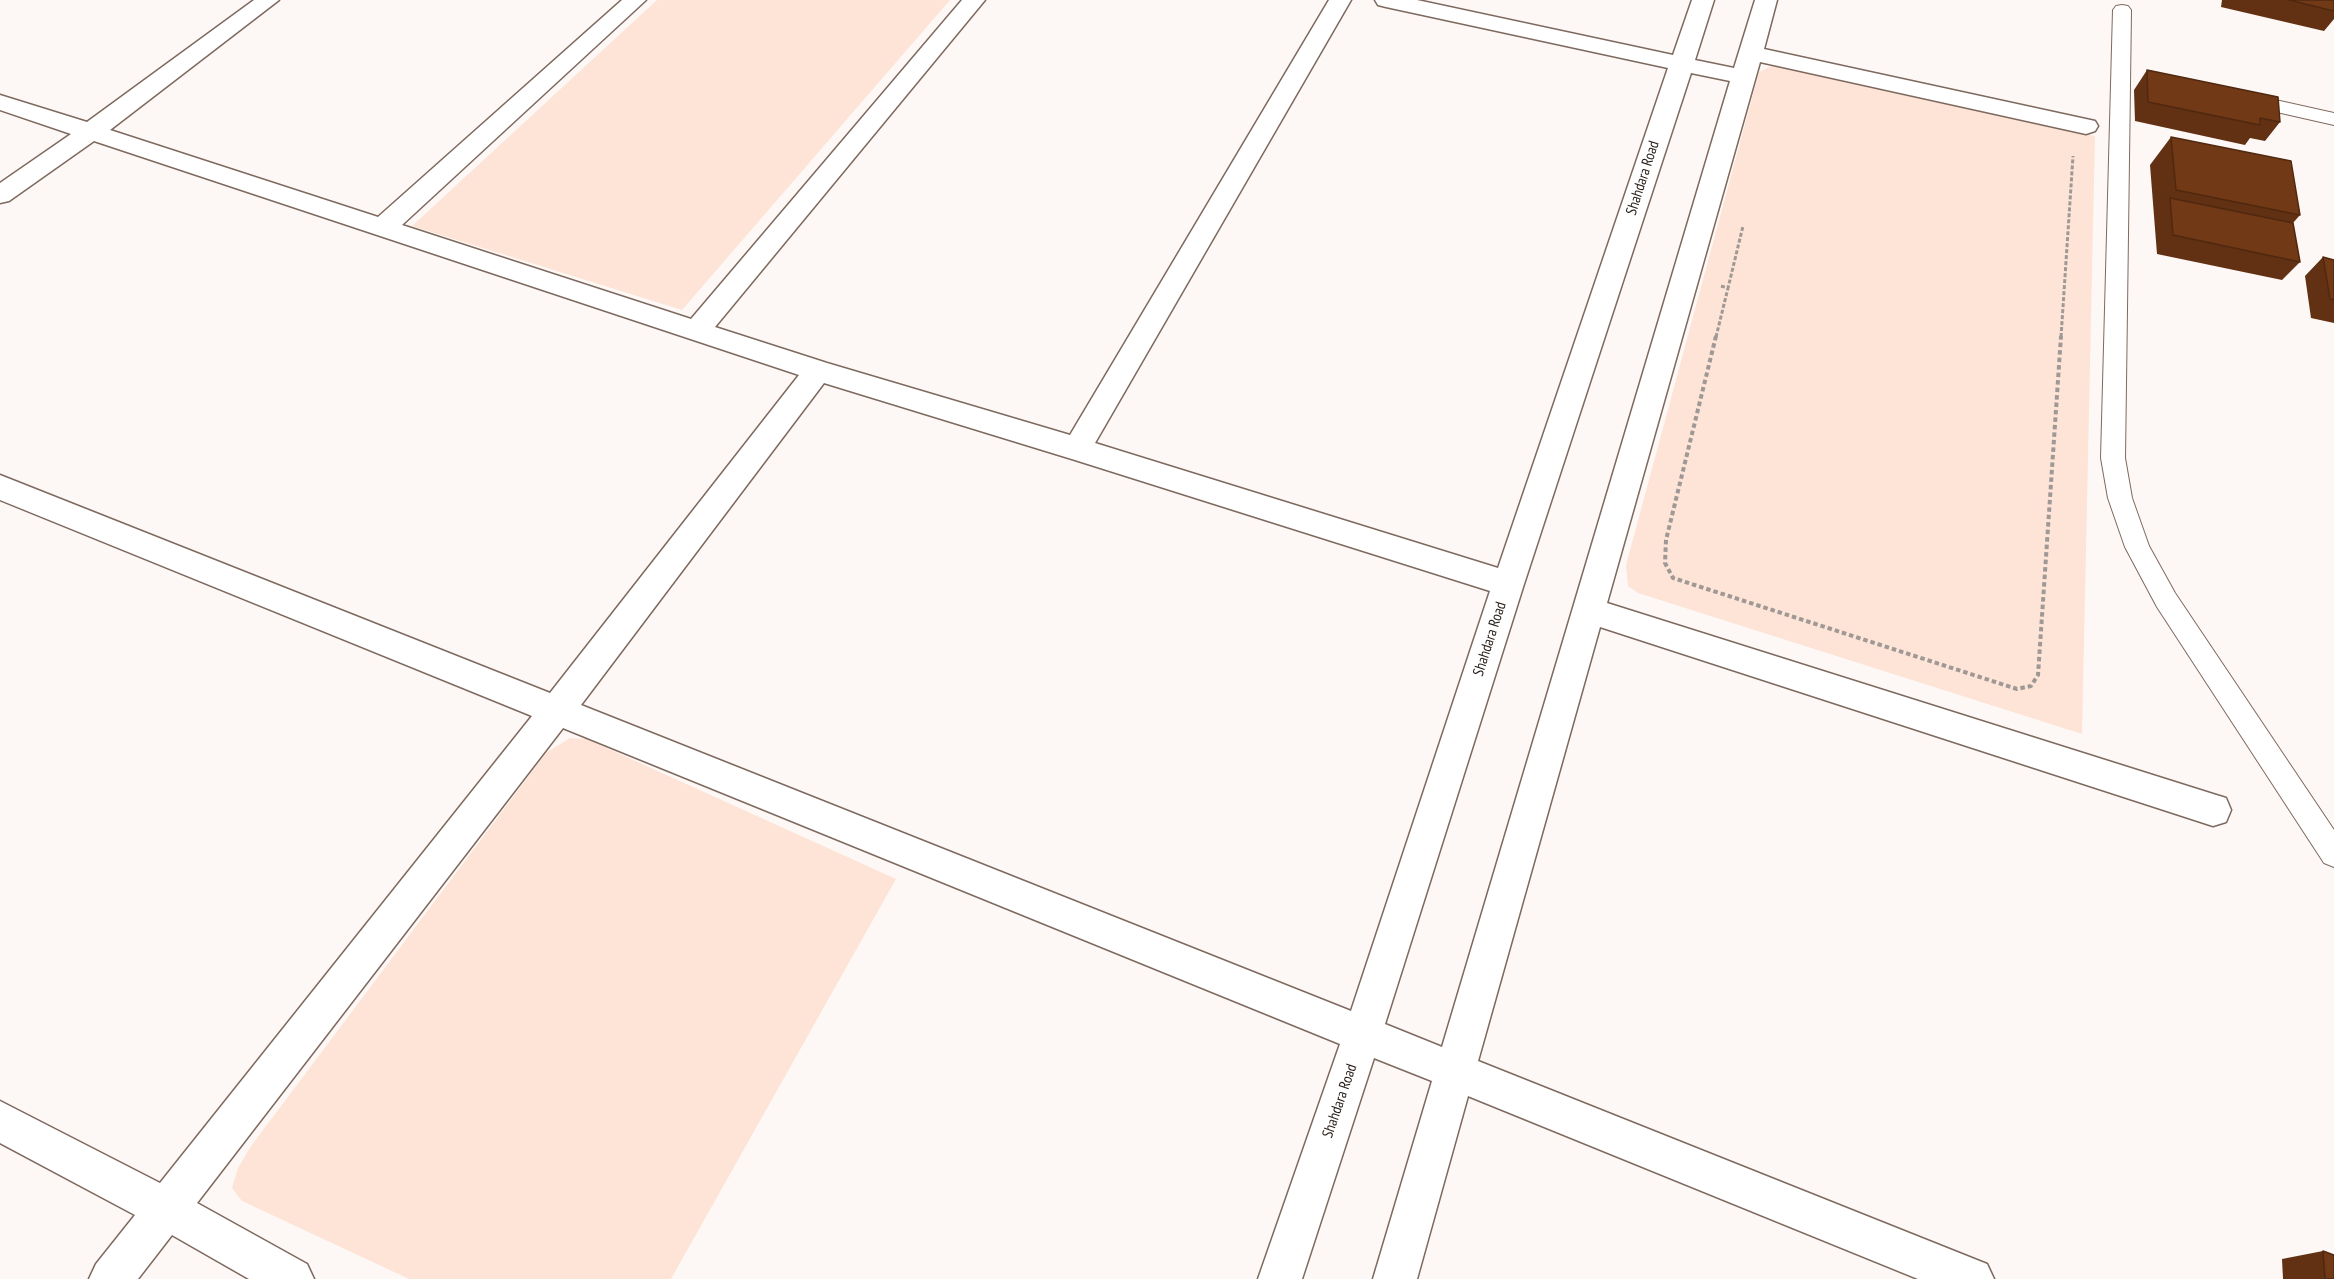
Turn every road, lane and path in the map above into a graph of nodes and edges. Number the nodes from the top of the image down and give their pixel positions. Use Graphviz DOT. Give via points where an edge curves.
graph roads {
  1 [pos="268,0"];
  2 [pos="635,0"];
  3 [pos="974,0"];
  4 [pos="1340,0"];
  5 [pos="1386,0"];
  6 [pos="1703,0"];
  7 [pos="1766,0"];
  8 [pos="2122,10"];
  9 [pos="1681,63"];
  10 [pos="1747,65"];
  11 [pos="2223,95"];
  12 [pos="0,102"];
  13 [pos="2334,119"];
  14 [pos="2086,126"];
  15 [pos="92,131"];
  16 [pos="2074,151"];
  17 [pos="0,195"];
  18 [pos="1744,220"];
  19 [pos="382,227"];
  20 [pos="1686,276"];
  21 [pos="1728,288"];
  22 [pos="698,330"];
  23 [pos="818,371"];
  24 [pos="1077,449"];
  25 [pos="0,487"];
  26 [pos="1508,584"];
  27 [pos="1588,610"];
  28 [pos="558,709"];
  29 [pos="2213,810"];
  30 [pos="2334,854"];
  31 [pos="1363,1033"];
  32 [pos="1456,1070"];
  33 [pos="0,1121"];
  34 [pos="165,1209"];
  35 [pos="111,1279"];
  36 [pos="292,1279"];
  37 [pos="1280,1279"];
  38 [pos="1395,1279"];
  39 [pos="1972,1279"];
  1 -- 15 [label="street"];
  2 -- 19 [label="street"];
  3 -- 22 [label="street"];
  4 -- 24 [label="street"];
  5 -- 9 [label="street"];
  6 -- 9 [label="street, Shahdara Road"];
  7 -- 10 [label="street"];
  8 -- 30 [label="lane" via="2130,74 2113,458 2120,498 2137,547 2166,600"];
  9 -- 10 [label="street"];
  9 -- 26 [label="street, Shahdara Road"];
  10 -- 14 [label="street"];
  10 -- 20 [label="street"];
  11 -- 13 [label="lane"];
  12 -- 15 [label="street"];
  15 -- 17 [label="street"];
  15 -- 19 [label="street"];
  16 -- 21 [label="path" via="2038,675 2031,686 2017,690 1673,579 1665,563 1666,540"];
  18 -- 21 [label="path"];
  19 -- 22 [label="street"];
  20 -- 21 [label="path"];
  20 -- 27 [label="street"];
  22 -- 23 [label="street"];
  23 -- 24 [label="street"];
  23 -- 28 [label="street"];
  24 -- 26 [label="street"];
  25 -- 28 [label="street"];
  26 -- 31 [label="street, Shahdara Road"];
  27 -- 29 [label="street"];
  27 -- 32 [label="street"];
  28 -- 31 [label="street"];
  28 -- 34 [label="street"];
  31 -- 32 [label="street"];
  31 -- 37 [label="street, Shahdara Road"];
  32 -- 38 [label="street"];
  32 -- 39 [label="street"];
  33 -- 34 [label="street"];
  34 -- 35 [label="street"];
  34 -- 36 [label="street"];
}
